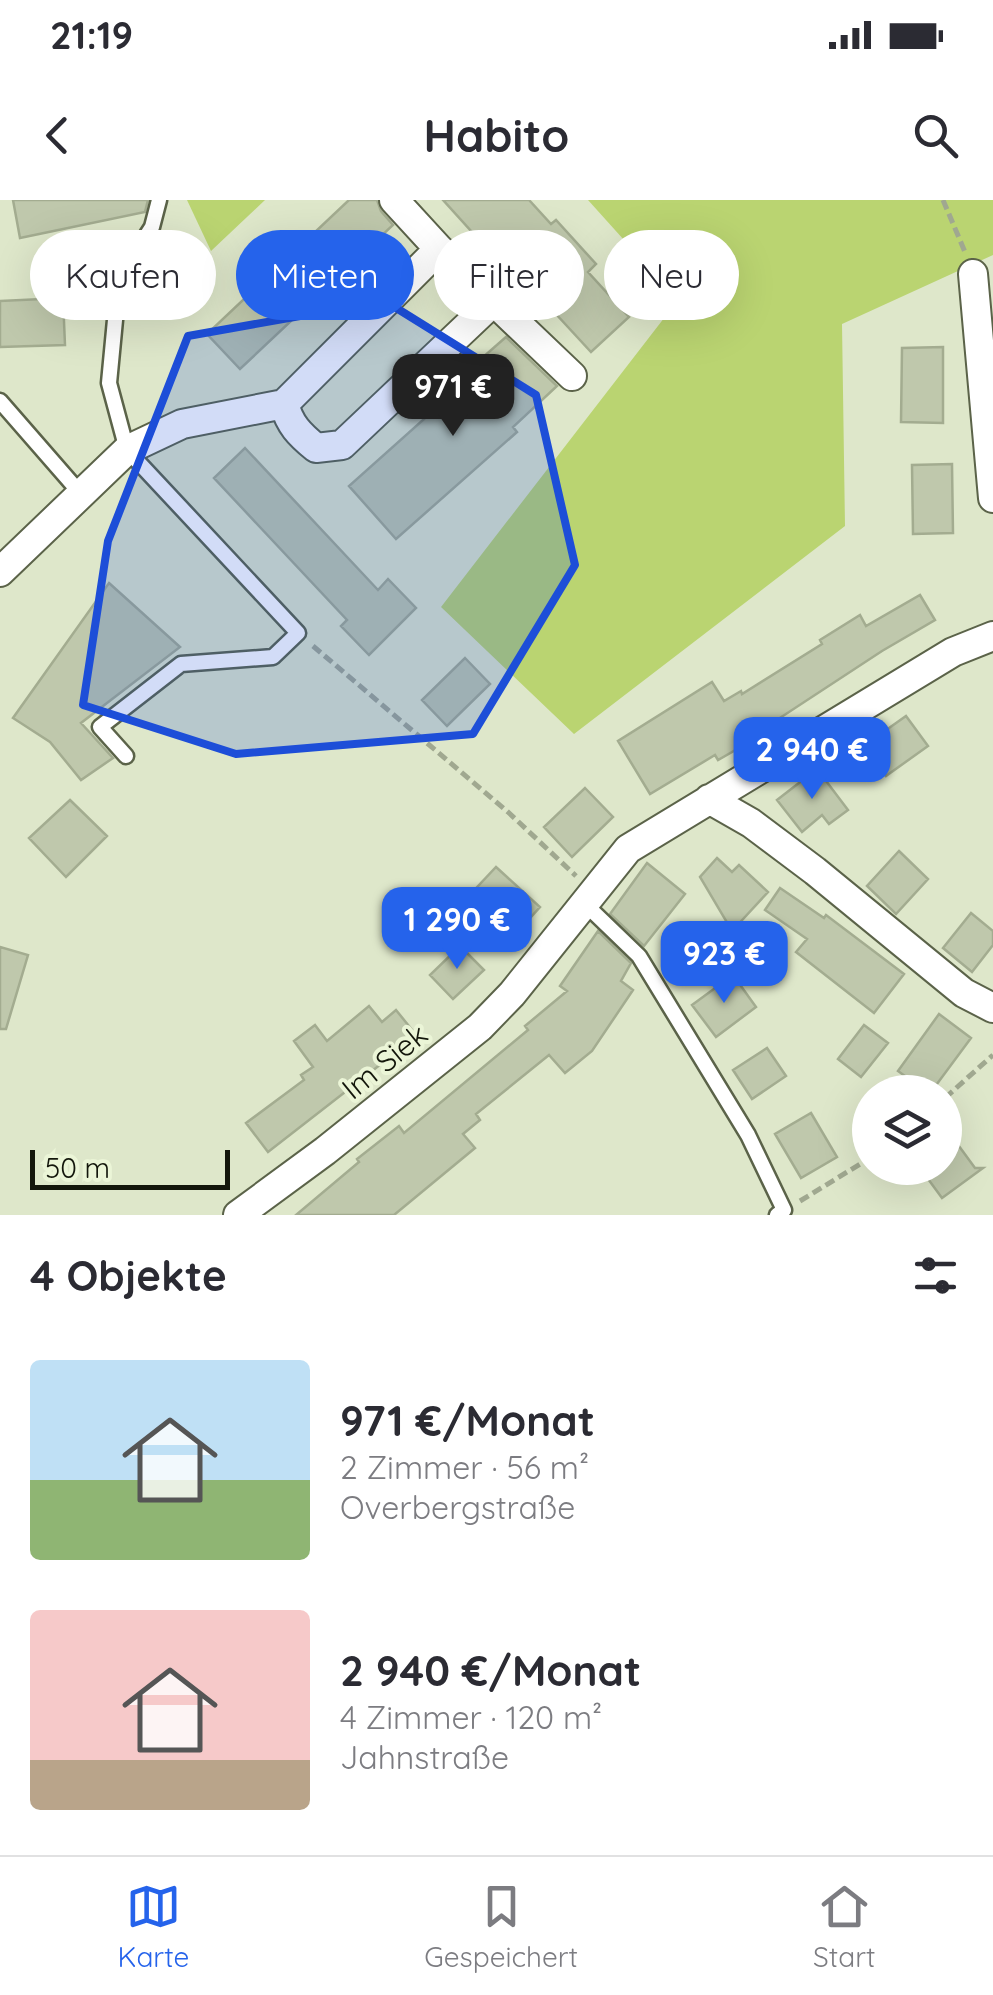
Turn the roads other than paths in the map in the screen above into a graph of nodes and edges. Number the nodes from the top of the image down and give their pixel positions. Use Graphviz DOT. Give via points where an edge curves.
graph roads {
  1 [pos="158,200"];
  2 [pos="394,200"];
  3 [pos="434,244"];
  4 [pos="434,254"];
  5 [pos="973,274"];
  6 [pos="474,320"];
  7 [pos="512,320"];
  8 [pos="572,376"];
  9 [pos="0,401"];
  10 [pos="284,404"];
  11 [pos="127,450"];
  12 [pos="82,494"];
  13 [pos="993,498"];
  14 [pos="0,572"];
  15 [pos="993,636"];
  16 [pos="126,756"];
  17 [pos="709,799"];
  18 [pos="589,897"];
  19 [pos="993,1008"];
  20 [pos="781,1213"];
  21 [pos="238,1215"];
  1 -- 11 [label="lane" via="152,228 119,278 109,383"];
  2 -- 3 [label="street"];
  4 -- 10 [label="street"];
  5 -- 13 [label="street"];
  6 -- 10 [label="street" via="342,445 316,448 298,433"];
  7 -- 8 [label="street"];
  9 -- 12 [label="lane"];
  10 -- 11 [label="street" via="182,424"];
  11 -- 12 [label="street"];
  11 -- 16 [label="lane" via="298,633 274,657 181,664 100,727"];
  12 -- 14 [label="street"];
  15 -- 17 [label="street, Im Siek" via="953,652"];
  17 -- 18 [label="street, Im Siek" via="628,848"];
  17 -- 19 [label="street" via="751,822 964,994"];
  18 -- 20 [label="lane" via="640,956 748,1135"];
  18 -- 21 [label="street, Im Siek" via="480,1026"];
}
